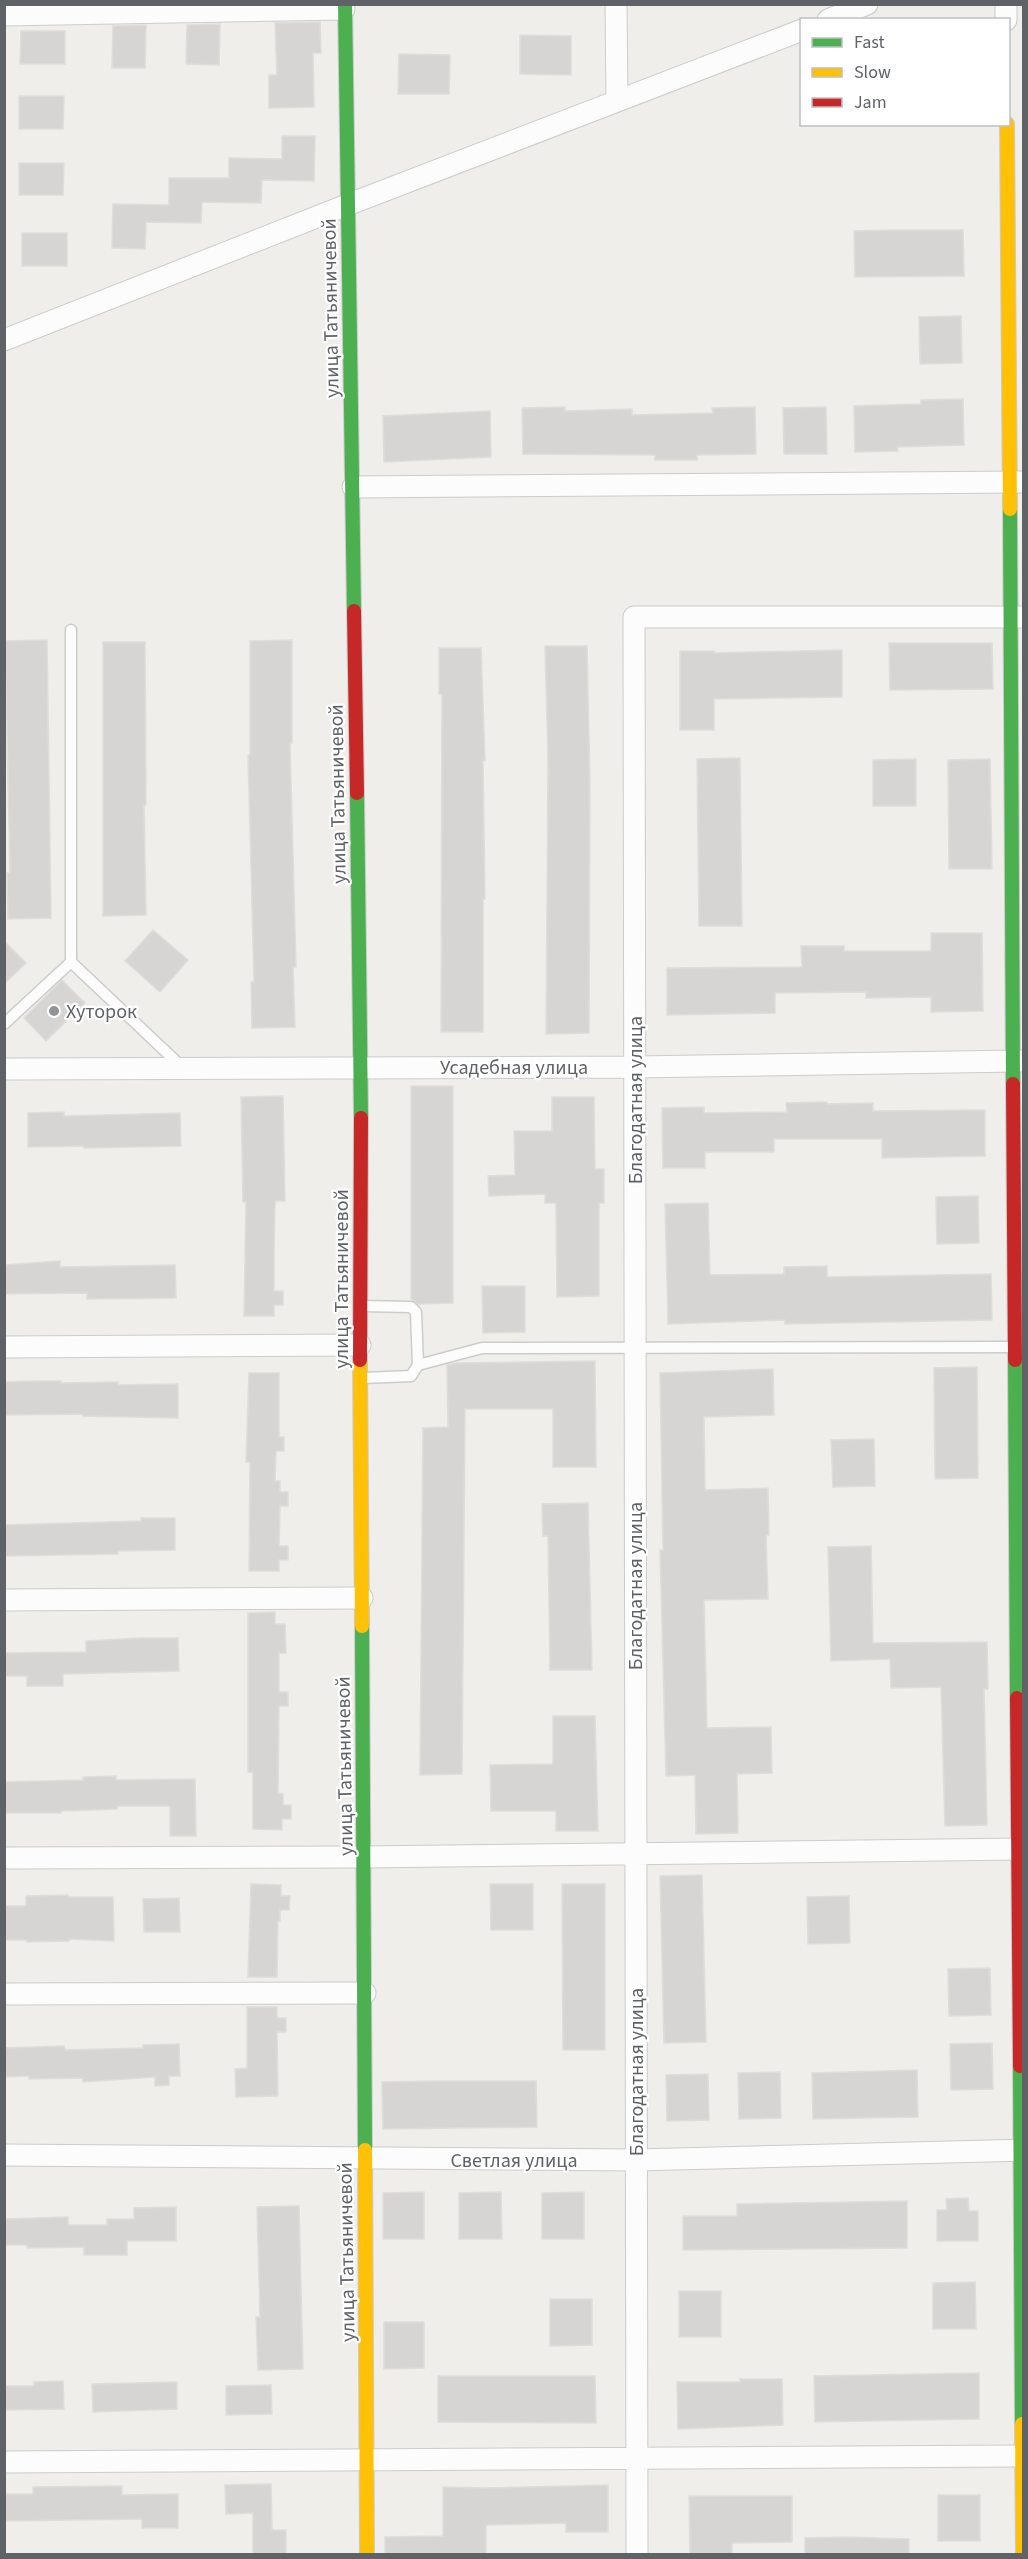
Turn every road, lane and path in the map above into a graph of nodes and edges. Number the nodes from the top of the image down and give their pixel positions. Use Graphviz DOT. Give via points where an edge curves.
graph roads {
  1 [pos="616,4"];
  2 [pos="867,4"];
  3 [pos="344,7"];
  4 [pos="4,15"];
  5 [pos="833,18"];
  6 [pos="800,30"];
  7 [pos="617,100"];
  8 [pos="1007,126"];
  9 [pos="347,205"];
  10 [pos="4,340"];
  11 [pos="1017,482"];
  12 [pos="353,487"];
  13 [pos="1017,617"];
  14 [pos="71,630"];
  15 [pos="71,962"];
  16 [pos="4,1024"];
  17 [pos="1019,1061"];
  18 [pos="361,1067"];
  19 [pos="635,1067"];
  20 [pos="182,1068"];
  21 [pos="4,1069"];
  22 [pos="360,1306"];
  23 [pos="360,1345"];
  24 [pos="4,1347"];
  25 [pos="1020,1347"];
  26 [pos="635,1348"];
  27 [pos="418,1365"];
  28 [pos="360,1378"];
  29 [pos="362,1598"];
  30 [pos="4,1600"];
  31 [pos="1022,1849"];
  32 [pos="636,1852"];
  33 [pos="364,1857"];
  34 [pos="4,1858"];
  35 [pos="365,1993"];
  36 [pos="4,1994"];
  37 [pos="1022,2150"];
  38 [pos="4,2155"];
  39 [pos="364,2160"];
  40 [pos="636,2160"];
  41 [pos="1023,2456"];
  42 [pos="638,2457"];
  43 [pos="368,2459"];
  44 [pos="4,2462"];
  45 [pos="367,2554"];
  46 [pos="637,2554"];
  47 [pos="1023,2554"];
  1 -- 7 [label="street"];
  2 -- 5 [label="street"];
  3 -- 4 [label="street"];
  3 -- 9 [label="street, улица Татьяничевой"];
  6 -- 7 [label="street"];
  7 -- 9 [label="street"];
  8 -- 11 [label="street"];
  9 -- 10 [label="street"];
  9 -- 12 [label="street, улица Татьяничевой"];
  11 -- 12 [label="street"];
  11 -- 13 [label="street"];
  12 -- 18 [label="street, улица Татьяничевой"];
  13 -- 17 [label="street"];
  13 -- 19 [label="street, Благодатная улица" via="634,617"];
  14 -- 15 [label="lane"];
  15 -- 16 [label="lane"];
  15 -- 20 [label="lane"];
  17 -- 19 [label="street, Усадебная улица"];
  17 -- 25 [label="street"];
  18 -- 19 [label="street, Усадебная улица"];
  18 -- 20 [label="street, Усадебная улица"];
  18 -- 22 [label="street, улица Татьяничевой"];
  19 -- 26 [label="street, Благодатная улица"];
  20 -- 21 [label="street, Усадебная улица"];
  22 -- 23 [label="street, улица Татьяничевой"];
  22 -- 27 [label="lane" via="411,1307 416,1312"];
  23 -- 24 [label="street"];
  23 -- 28 [label="street, улица Татьяничевой"];
  25 -- 26 [label="lane"];
  25 -- 31 [label="street"];
  26 -- 27 [label="lane" via="482,1348"];
  26 -- 32 [label="street, Благодатная улица"];
  27 -- 28 [label="lane" via="411,1376"];
  28 -- 29 [label="street, улица Татьяничевой"];
  29 -- 30 [label="street"];
  29 -- 33 [label="street, улица Татьяничевой"];
  31 -- 32 [label="street"];
  31 -- 37 [label="street"];
  32 -- 33 [label="street"];
  32 -- 40 [label="street, Благодатная улица"];
  33 -- 34 [label="street"];
  33 -- 35 [label="street, улица Татьяничевой"];
  35 -- 36 [label="street"];
  35 -- 39 [label="street, улица Татьяничевой"];
  37 -- 40 [label="street, Светлая улица"];
  37 -- 41 [label="street"];
  38 -- 39 [label="street, Светлая улица"];
  39 -- 40 [label="street, Светлая улица"];
  39 -- 43 [label="street, улица Татьяничевой"];
  40 -- 42 [label="street, Благодатная улица"];
  41 -- 42 [label="street"];
  41 -- 47 [label="street"];
  42 -- 43 [label="street"];
  42 -- 46 [label="street, Благодатная улица"];
  43 -- 44 [label="street"];
  43 -- 45 [label="street, улица Татьяничевой"];
}
